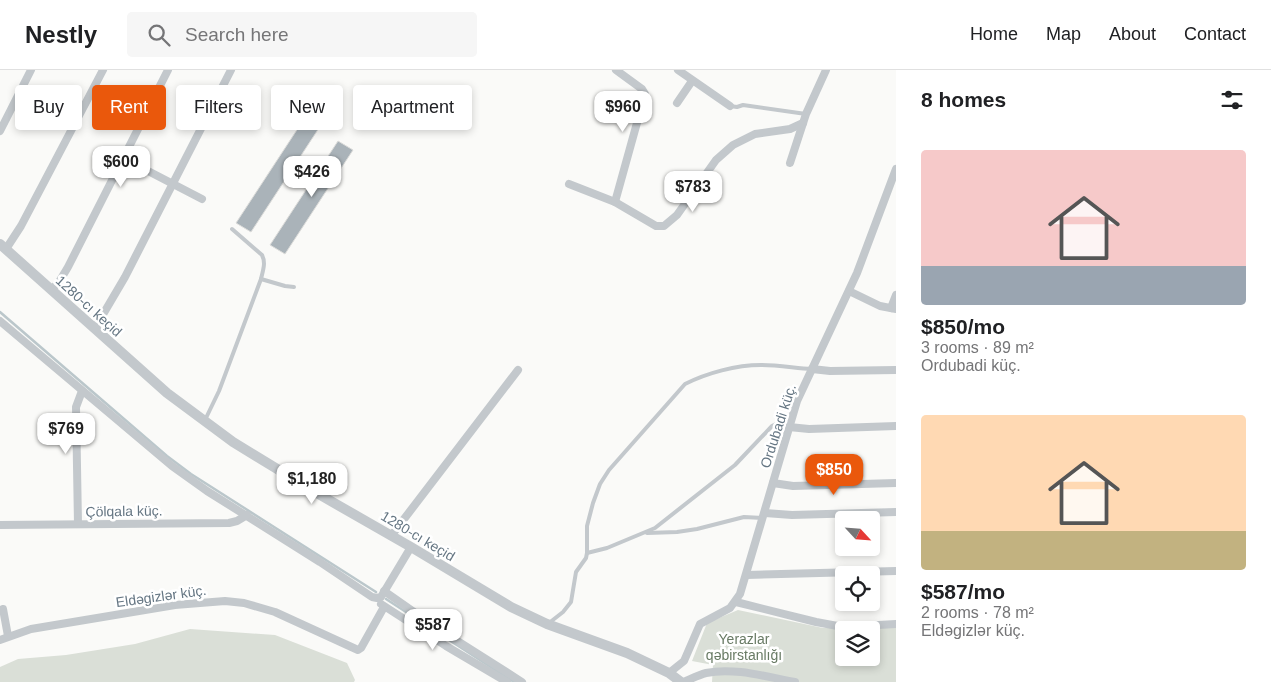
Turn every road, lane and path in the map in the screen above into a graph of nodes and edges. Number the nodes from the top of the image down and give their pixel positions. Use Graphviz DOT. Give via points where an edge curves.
graph roads {
  1 [pos="31,70"];
  2 [pos="103,70"];
  3 [pos="168,70"];
  4 [pos="231,70"];
  5 [pos="616,70"];
  6 [pos="678,70"];
  7 [pos="826,70"];
  8 [pos="692,81"];
  9 [pos="677,103"];
  10 [pos="730,106"];
  11 [pos="806,114"];
  12 [pos="803,123"];
  13 [pos="0,131"];
  14 [pos="123,158"];
  15 [pos="790,163"];
  16 [pos="896,168"];
  17 [pos="172,184"];
  18 [pos="569,184"];
  19 [pos="202,199"];
  20 [pos="615,202"];
  21 [pos="232,229"];
  22 [pos="3,246"];
  23 [pos="261,279"];
  24 [pos="294,287"];
  25 [pos="51,290"];
  26 [pos="849,291"];
  27 [pos="896,296"];
  28 [pos="893,308"];
  29 [pos="0,321"];
  30 [pos="94,328"];
  31 [pos="812,369"];
  32 [pos="518,370"];
  33 [pos="896,370"];
  34 [pos="82,392"];
  35 [pos="792,416"];
  36 [pos="204,422"];
  37 [pos="896,426"];
  38 [pos="789,427"];
  39 [pos="773,484"];
  40 [pos="896,484"];
  41 [pos="896,512"];
  42 [pos="246,515"];
  43 [pos="764,516"];
  44 [pos="78,524"];
  45 [pos="0,525"];
  46 [pos="645,533"];
  47 [pos="391,536"];
  48 [pos="411,547"];
  49 [pos="587,553"];
  50 [pos="896,571"];
  51 [pos="747,575"];
  52 [pos="384,591"];
  53 [pos="377,598"];
  54 [pos="736,602"];
  55 [pos="384,607"];
  56 [pos="3,609"];
  57 [pos="547,624"];
  58 [pos="896,624"];
  59 [pos="8,636"];
  60 [pos="0,640"];
  61 [pos="669,673"];
  62 [pos="507,682"];
  63 [pos="522,682"];
  64 [pos="683,682"];
  65 [pos="795,682"];
  1 -- 13 [label="street"];
  2 -- 22 [label="street" via="14,239"];
  3 -- 14 [label="street"];
  4 -- 17 [label="street"];
  5 -- 20 [label="street" via="645,94"];
  6 -- 8 [label="street"];
  7 -- 11 [label="street"];
  8 -- 9 [label="street"];
  8 -- 10 [label="street"];
  10 -- 11 [label="lane"];
  11 -- 12 [label="street"];
  12 -- 15 [label="street"];
  12 -- 20 [label="street" via="790,129 755,134 733,145 716,160 677,215 664,226 656,226"];
  14 -- 17 [label="street"];
  14 -- 25 [label="street" via="68,267"];
  16 -- 26 [label="street, Ordubadi küç."];
  17 -- 19 [label="street"];
  17 -- 30 [label="street" via="125,277"];
  18 -- 20 [label="street"];
  21 -- 23 [label="lane" via="262,255"];
  22 -- 25 [label="street, 1280-cı keçid"];
  23 -- 24 [label="lane"];
  23 -- 36 [label="lane" via="217,397"];
  25 -- 30 [label="street, 1280-cı keçid"];
  26 -- 28 [label="street" via="880,306"];
  26 -- 31 [label="street, Ordubadi küç."];
  27 -- 28 [label="street"];
  29 -- 34 [label="street"];
  30 -- 36 [label="street, 1280-cı keçid"];
  31 -- 33 [label="street" via="830,372"];
  31 -- 35 [label="street, Ordubadi küç."];
  31 -- 49 [label="lane" via="744,366 702,376 685,384 600,484 587,526"];
  32 -- 47 [label="street"];
  34 -- 42 [label="street" via="172,466"];
  34 -- 44 [label="street" via="76,407"];
  35 -- 38 [label="street, Ordubadi küç."];
  35 -- 46 [label="lane" via="772,426 735,466"];
  36 -- 47 [label="street, 1280-cı keçid"];
  37 -- 38 [label="street"];
  38 -- 39 [label="street, Ordubadi küç."];
  39 -- 40 [label="street"];
  39 -- 43 [label="street, Ordubadi küç."];
  41 -- 43 [label="street"];
  42 -- 44 [label="street, Çölqala küç." via="229,523"];
  42 -- 53 [label="street"];
  43 -- 46 [label="lane" via="744,517 697,530"];
  43 -- 51 [label="street, Ordubadi küç."];
  44 -- 45 [label="street, Çölqala küç."];
  46 -- 49 [label="lane"];
  47 -- 48 [label="street, 1280-cı keçid"];
  48 -- 52 [label="street"];
  48 -- 57 [label="street, 1280-cı keçid" via="511,607"];
  49 -- 57 [label="lane" via="576,572 571,602"];
  50 -- 51 [label="street"];
  51 -- 54 [label="street, Ordubadi küç."];
  52 -- 53 [label="street"];
  52 -- 63 [label="street"];
  53 -- 55 [label="street"];
  54 -- 58 [label="street" via="843,627"];
  54 -- 61 [label="street" via="700,624 684,660"];
  55 -- 59 [label="street, Eldəgizlər küç." via="358,650 275,612 225,601 175,605"];
  55 -- 62 [label="street"];
  56 -- 59 [label="street"];
  57 -- 61 [label="street, 1280-cı keçid" via="627,653"];
  59 -- 60 [label="street, Eldəgizlər küç."];
  61 -- 64 [label="street, 1280-cı keçid"];
  64 -- 65 [label="street" via="720,672"];
}
